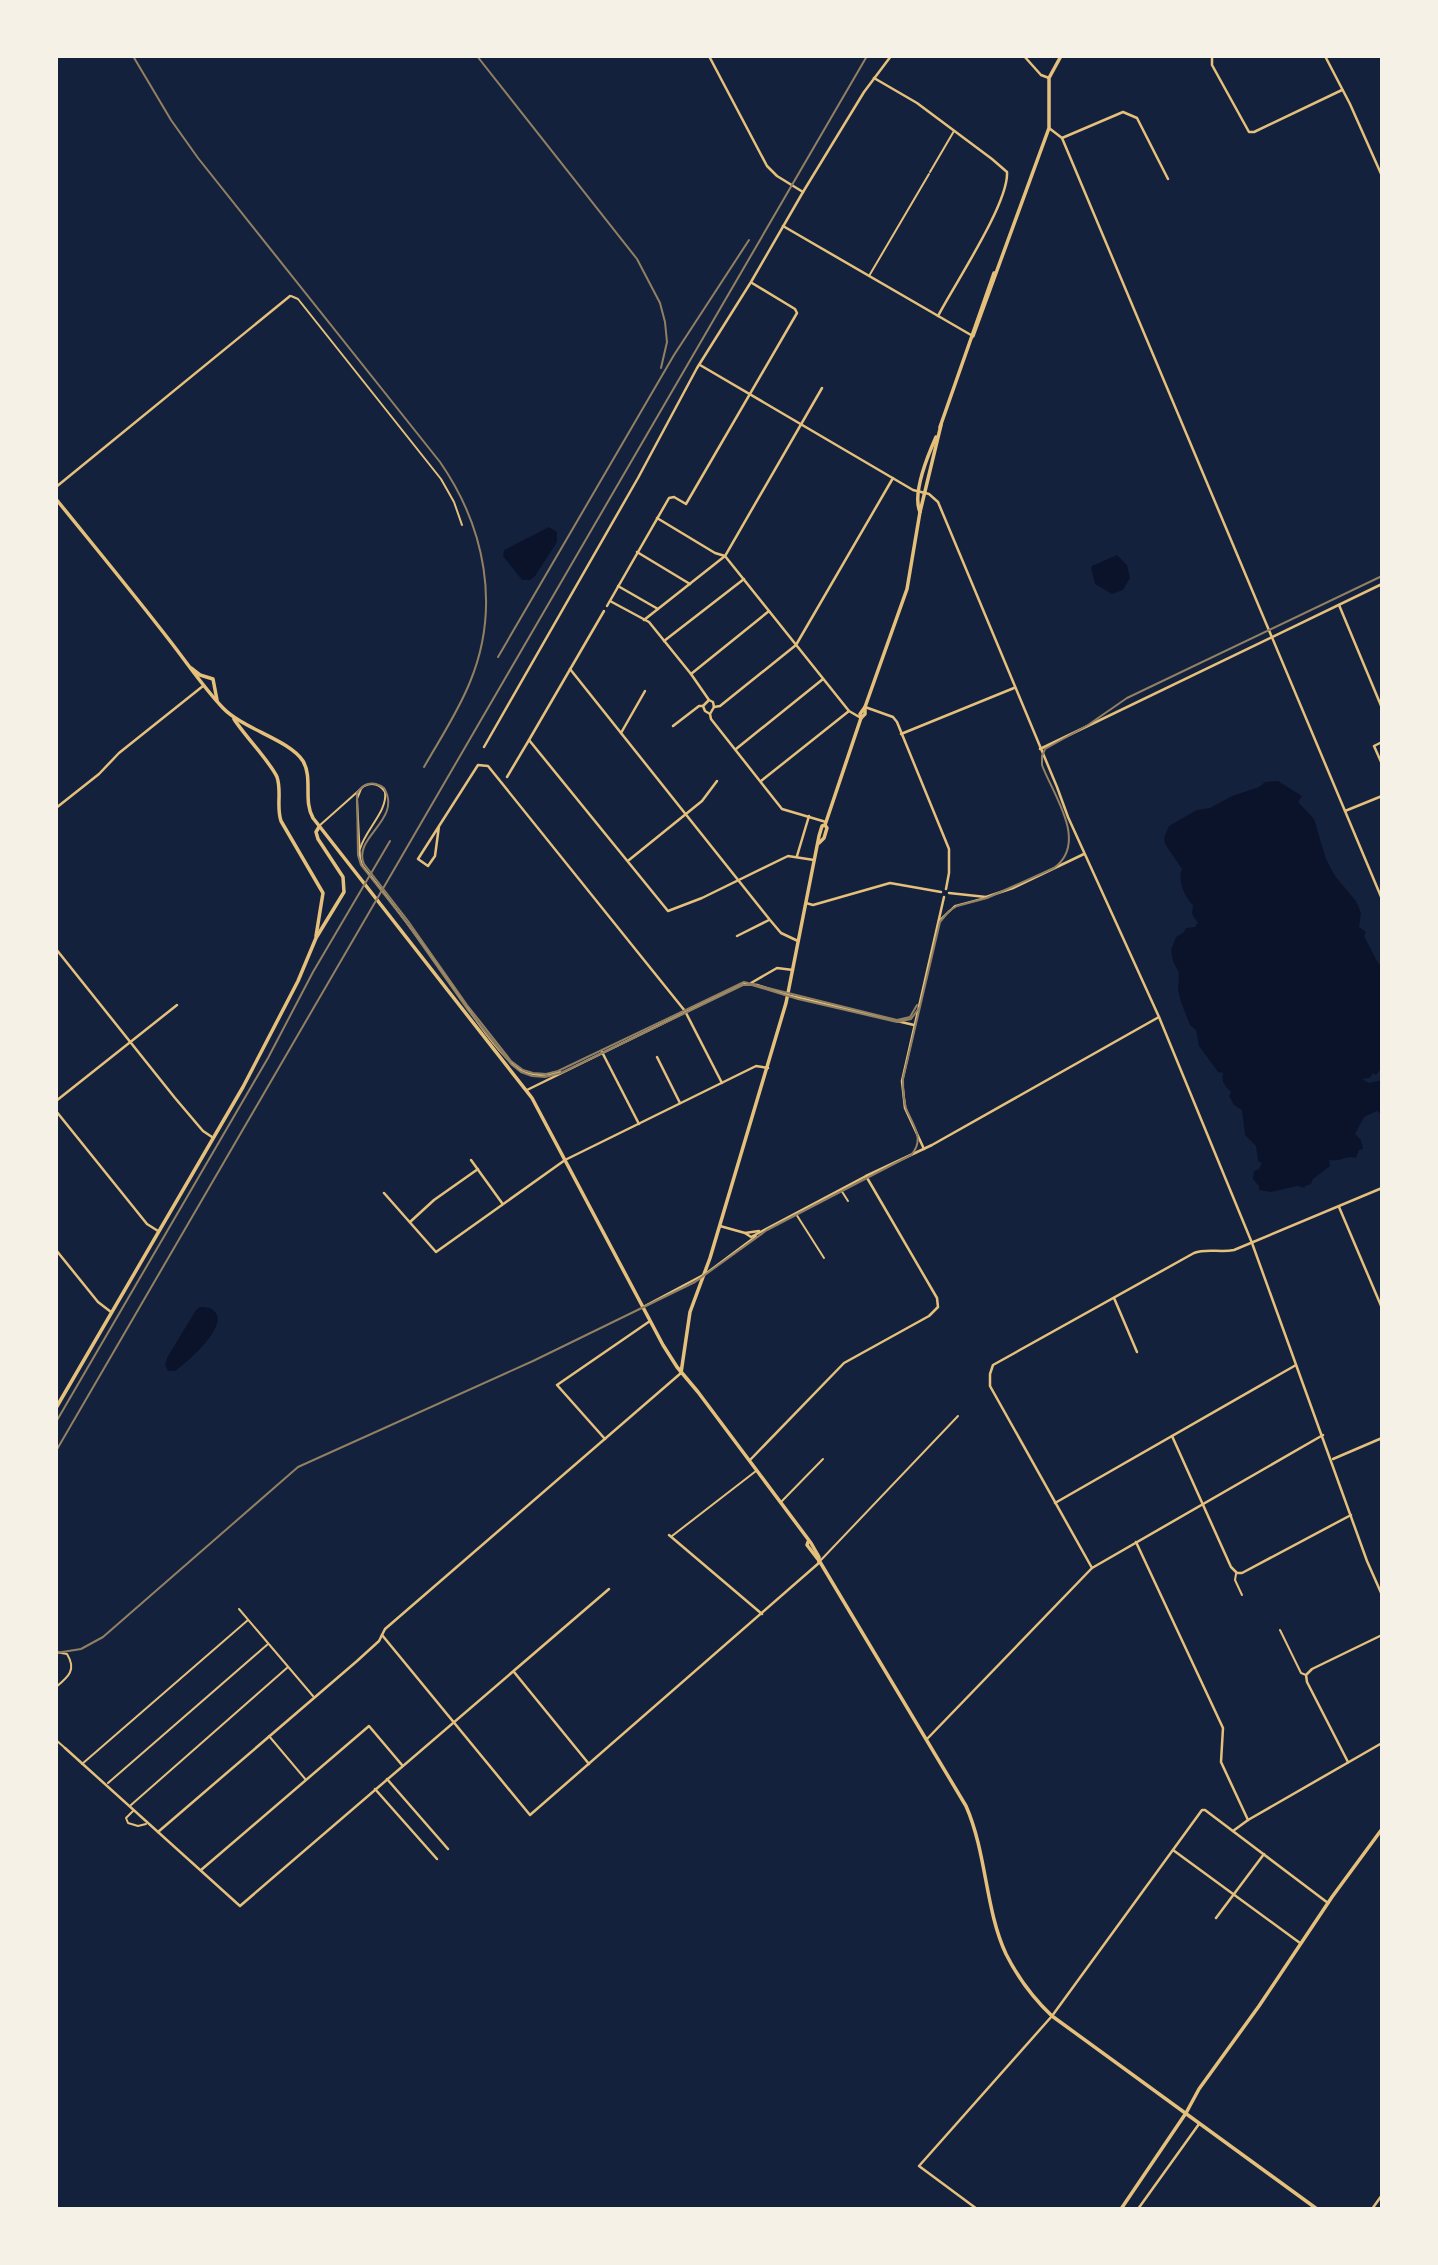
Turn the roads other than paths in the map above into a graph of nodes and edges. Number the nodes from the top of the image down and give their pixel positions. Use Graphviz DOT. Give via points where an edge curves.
graph roads {
  1 [pos="709,56"];
  2 [pos="891,56"];
  3 [pos="1024,56"];
  4 [pos="1061,56"];
  5 [pos="1212,56"];
  6 [pos="1325,56"];
  7 [pos="874,78"];
  8 [pos="1049,78"];
  9 [pos="1342,90"];
  10 [pos="1049,128"];
  11 [pos="954,130"];
  12 [pos="1062,138"];
  13 [pos="1382,176"];
  14 [pos="1168,179"];
  15 [pos="803,192"];
  16 [pos="783,226"];
  17 [pos="869,276"];
  18 [pos="751,282"];
  19 [pos="290,296"];
  20 [pos="938,316"];
  21 [pos="973,336"];
  22 [pos="700,365"];
  23 [pos="822,388"];
  24 [pos="751,395"];
  25 [pos="801,424"];
  26 [pos="941,425"];
  27 [pos="893,478"];
  28 [pos="56,487"];
  29 [pos="919,492"];
  30 [pos="925,493"];
  31 [pos="56,499"];
  32 [pos="920,512"];
  33 [pos="657,518"];
  34 [pos="462,525"];
  35 [pos="637,552"];
  36 [pos="725,555"];
  37 [pos="744,579"];
  38 [pos="690,584"];
  39 [pos="1382,584"];
  40 [pos="618,586"];
  41 [pos="610,601"];
  42 [pos="1339,604"];
  43 [pos="607,606"];
  44 [pos="658,610"];
  45 [pos="604,611"];
  46 [pos="769,611"];
  47 [pos="644,620"];
  48 [pos="1270,637"];
  49 [pos="664,642"];
  50 [pos="796,645"];
  51 [pos="189,666"];
  52 [pos="570,669"];
  53 [pos="691,674"];
  54 [pos="205,677"];
  55 [pos="823,679"];
  56 [pos="204,686"];
  57 [pos="213,686"];
  58 [pos="1014,688"];
  59 [pos="645,691"];
  60 [pos="709,700"];
  61 [pos="218,702"];
  62 [pos="703,706"];
  63 [pos="714,707"];
  64 [pos="865,707"];
  65 [pos="1382,708"];
  66 [pos="849,711"];
  67 [pos="710,714"];
  68 [pos="233,717"];
  69 [pos="861,718"];
  70 [pos="673,726"];
  71 [pos="621,733"];
  72 [pos="901,734"];
  73 [pos="529,740"];
  74 [pos="1382,742"];
  75 [pos="484,747"];
  76 [pos="1040,749"];
  77 [pos="735,750"];
  78 [pos="1382,764"];
  79 [pos="507,777"];
  80 [pos="717,782"];
  81 [pos="761,782"];
  82 [pos="361,789"];
  83 [pos="1382,796"];
  84 [pos="56,808"];
  85 [pos="1345,811"];
  86 [pos="686,814"];
  87 [pos="809,816"];
  88 [pos="826,823"];
  89 [pos="439,826"];
  90 [pos="318,827"];
  91 [pos="360,854"];
  92 [pos="1084,854"];
  93 [pos="797,856"];
  94 [pos="814,860"];
  95 [pos="628,861"];
  96 [pos="739,880"];
  97 [pos="946,889"];
  98 [pos="941,892"];
  99 [pos="949,894"];
  100 [pos="944,897"];
  101 [pos="986,897"];
  102 [pos="1382,899"];
  103 [pos="806,904"];
  104 [pos="770,920"];
  105 [pos="936,929"];
  106 [pos="737,936"];
  107 [pos="316,938"];
  108 [pos="798,941"];
  109 [pos="56,949"];
  110 [pos="793,970"];
  111 [pos="750,984"];
  112 [pos="787,995"];
  113 [pos="177,1005"];
  114 [pos="685,1011"];
  115 [pos="1158,1017"];
  116 [pos="914,1025"];
  117 [pos="131,1041"];
  118 [pos="602,1052"];
  119 [pos="657,1057"];
  120 [pos="768,1068"];
  121 [pos="560,1072"];
  122 [pos="722,1083"];
  123 [pos="1040,1084"];
  124 [pos="1043,1089"];
  125 [pos="527,1090"];
  126 [pos="56,1101"];
  127 [pos="680,1103"];
  128 [pos="994,1110"];
  129 [pos="56,1111"];
  130 [pos="997,1115"];
  131 [pos="639,1124"];
  132 [pos="212,1138"];
  133 [pos="923,1149"];
  134 [pos="471,1160"];
  135 [pos="565,1160"];
  136 [pos="478,1169"];
  137 [pos="866,1176"];
  138 [pos="1382,1188"];
  139 [pos="841,1189"];
  140 [pos="384,1193"];
  141 [pos="848,1201"];
  142 [pos="503,1204"];
  143 [pos="1339,1207"];
  144 [pos="796,1213"];
  145 [pos="410,1222"];
  146 [pos="720,1226"];
  147 [pos="158,1231"];
  148 [pos="762,1231"];
  149 [pos="1252,1243"];
  150 [pos="56,1250"];
  151 [pos="824,1258"];
  152 [pos="705,1274"];
  153 [pos="1114,1298"];
  154 [pos="643,1307"];
  155 [pos="1382,1308"];
  156 [pos="111,1312"];
  157 [pos="650,1321"];
  158 [pos="1137,1352"];
  159 [pos="1297,1365"];
  160 [pos="681,1373"];
  161 [pos="807,1401"];
  162 [pos="811,1405"];
  163 [pos="56,1408"];
  164 [pos="958,1416"];
  165 [pos="786,1422"];
  166 [pos="791,1426"];
  167 [pos="1323,1435"];
  168 [pos="1172,1436"];
  169 [pos="1382,1438"];
  170 [pos="605,1439"];
  171 [pos="823,1459"];
  172 [pos="1332,1459"];
  173 [pos="749,1461"];
  174 [pos="757,1471"];
  175 [pos="781,1503"];
  176 [pos="1055,1503"];
  177 [pos="1202,1505"];
  178 [pos="1351,1516"];
  179 [pos="670,1535"];
  180 [pos="1136,1542"];
  181 [pos="820,1562"];
  182 [pos="1092,1568"];
  183 [pos="1237,1573"];
  184 [pos="608,1589"];
  185 [pos="1242,1595"];
  186 [pos="1382,1595"];
  187 [pos="239,1609"];
  188 [pos="762,1615"];
  189 [pos="248,1620"];
  190 [pos="1280,1630"];
  191 [pos="382,1635"];
  192 [pos="1382,1635"];
  193 [pos="268,1644"];
  194 [pos="56,1652"];
  195 [pos="288,1667"];
  196 [pos="513,1671"];
  197 [pos="1306,1675"];
  198 [pos="56,1687"];
  199 [pos="314,1697"];
  200 [pos="453,1721"];
  201 [pos="268,1735"];
  202 [pos="56,1740"];
  203 [pos="926,1740"];
  204 [pos="1382,1743"];
  205 [pos="65,1748"];
  206 [pos="1348,1762"];
  207 [pos="82,1764"];
  208 [pos="589,1764"];
  209 [pos="402,1765"];
  210 [pos="387,1779"];
  211 [pos="306,1780"];
  212 [pos="105,1786"];
  213 [pos="375,1789"];
  214 [pos="128,1807"];
  215 [pos="133,1811"];
  216 [pos="1248,1820"];
  217 [pos="148,1823"];
  218 [pos="1382,1829"];
  219 [pos="1233,1831"];
  220 [pos="158,1832"];
  221 [pos="448,1849"];
  222 [pos="1173,1850"];
  223 [pos="1264,1854"];
  224 [pos="437,1859"];
  225 [pos="201,1870"];
  226 [pos="1234,1895"];
  227 [pos="1328,1903"];
  228 [pos="1216,1918"];
  229 [pos="1301,1944"];
  230 [pos="1052,2016"];
  231 [pos="1186,2113"];
  232 [pos="1200,2123"];
  233 [pos="1382,2195"];
  234 [pos="977,2209"];
  235 [pos="1121,2209"];
  236 [pos="1138,2209"];
  237 [pos="1318,2209"];
  238 [pos="1372,2209"];
  1 -- 15 [label="street" via="767,166"];
  2 -- 7 [label="street"];
  3 -- 8 [label="street"];
  4 -- 8 [label="street"];
  5 -- 9 [label="street" via="1212,65 1249,131"];
  6 -- 9 [label="street"];
  7 -- 11 [label="street"];
  7 -- 15 [label="street"];
  8 -- 10 [label="street"];
  9 -- 13 [label="street"];
  10 -- 12 [label="street"];
  10 -- 21 [label="street"];
  11 -- 17 [label="lane"];
  11 -- 20 [label="street" via="1003,167 1007,179 989,225"];
  12 -- 14 [label="street" via="1123,112 1137,118"];
  12 -- 48 [label="street"];
  15 -- 16 [label="street"];
  16 -- 17 [label="street"];
  16 -- 18 [label="street"];
  17 -- 20 [label="street"];
  18 -- 22 [label="street"];
  18 -- 24 [label="street" via="797,313"];
  19 -- 28 [label="street"];
  19 -- 34 [label="lane" via="298,299 441,480"];
  20 -- 21 [label="street"];
  21 -- 26 [label="street"];
  22 -- 24 [label="street"];
  22 -- 75 [label="street"];
  23 -- 25 [label="street"];
  24 -- 25 [label="street"];
  24 -- 33 [label="street" via="687,504 670,497"];
  25 -- 27 [label="street"];
  25 -- 36 [label="street"];
  26 -- 29 [label="street"];
  26 -- 30 [label="street"];
  27 -- 29 [label="street"];
  27 -- 50 [label="street"];
  29 -- 30 [label="street"];
  29 -- 32 [label="street"];
  30 -- 32 [label="street"];
  30 -- 58 [label="street" via="938,502"];
  31 -- 51 [label="street"];
  32 -- 64 [label="street" via="907,589"];
  33 -- 35 [label="street"];
  33 -- 36 [label="street"];
  35 -- 38 [label="street"];
  35 -- 40 [label="street"];
  36 -- 37 [label="street"];
  36 -- 38 [label="street"];
  37 -- 46 [label="street"];
  37 -- 49 [label="street"];
  38 -- 44 [label="street"];
  39 -- 42 [label="street"];
  40 -- 41 [label="street"];
  40 -- 44 [label="street"];
  41 -- 43 [label="street"];
  41 -- 47 [label="street"];
  42 -- 48 [label="street"];
  42 -- 65 [label="street"];
  44 -- 47 [label="street"];
  45 -- 52 [label="street"];
  46 -- 50 [label="street"];
  46 -- 53 [label="street"];
  47 -- 49 [label="street"];
  48 -- 76 [label="street"];
  48 -- 85 [label="street"];
  49 -- 53 [label="street"];
  50 -- 55 [label="street"];
  50 -- 63 [label="street"];
  51 -- 54 [label="street"];
  51 -- 56 [label="street"];
  52 -- 71 [label="street"];
  52 -- 73 [label="street"];
  53 -- 60 [label="street"];
  54 -- 56 [label="street"];
  54 -- 57 [label="street" via="213,679"];
  55 -- 66 [label="street"];
  55 -- 77 [label="street"];
  56 -- 57 [label="street"];
  56 -- 61 [label="street"];
  56 -- 84 [label="street"];
  57 -- 61 [label="street"];
  58 -- 72 [label="street"];
  58 -- 76 [label="street"];
  59 -- 71 [label="street"];
  60 -- 62 [label="street"];
  60 -- 63 [label="street"];
  61 -- 68 [label="street"];
  62 -- 67 [label="street"];
  62 -- 70 [label="street"];
  63 -- 67 [label="street"];
  64 -- 69 [label="street"];
  64 -- 72 [label="street" via="893,718"];
  66 -- 69 [label="street"];
  66 -- 81 [label="street"];
  67 -- 77 [label="street"];
  68 -- 90 [label="street" via="301,758 308,809"];
  68 -- 107 [label="street" via="276,775 281,821 323,893"];
  69 -- 88 [label="street"];
  71 -- 86 [label="street"];
  72 -- 97 [label="street" via="949,849"];
  73 -- 79 [label="street"];
  73 -- 95 [label="street"];
  74 -- 78 [label="street" via="1374,746"];
  76 -- 92 [label="street"];
  77 -- 81 [label="street"];
  80 -- 86 [label="street"];
  81 -- 87 [label="street" via="782,809"];
  82 -- 90 [label="lane"];
  82 -- 91 [label="lane" via="357,799"];
  82 -- 91 [label="lane" via="375,784 386,797"];
  83 -- 85 [label="street"];
  85 -- 102 [label="street"];
  86 -- 95 [label="street"];
  86 -- 96 [label="street"];
  87 -- 88 [label="street"];
  87 -- 93 [label="street"];
  88 -- 94 [label="street"];
  89 -- 89 [label="street" via="418,859 428,866 435,856"];
  89 -- 114 [label="street" via="478,765 488,766"];
  90 -- 107 [label="street" via="318,839 346,887"];
  90 -- 125 [label="street"];
  91 -- 121 [label="lane" via="362,865 512,1063 533,1075"];
  92 -- 101 [label="street"];
  92 -- 115 [label="street"];
  93 -- 94 [label="street"];
  93 -- 96 [label="street"];
  94 -- 103 [label="street"];
  95 -- 96 [label="street" via="668,911"];
  96 -- 104 [label="street"];
  97 -- 98 [label="street"];
  97 -- 99 [label="street"];
  98 -- 100 [label="street"];
  98 -- 103 [label="street" via="890,883"];
  99 -- 100 [label="street"];
  99 -- 101 [label="street"];
  100 -- 105 [label="street"];
  101 -- 105 [label="lane" via="953,907"];
  103 -- 108 [label="street"];
  104 -- 106 [label="street"];
  104 -- 108 [label="street" via="781,933"];
  105 -- 116 [label="street"];
  107 -- 132 [label="street" via="275,1027"];
  108 -- 110 [label="street"];
  109 -- 117 [label="street"];
  110 -- 111 [label="street" via="777,968"];
  110 -- 112 [label="street"];
  111 -- 112 [label="street"];
  111 -- 114 [label="street"];
  112 -- 116 [label="street"];
  112 -- 120 [label="street"];
  113 -- 117 [label="street"];
  114 -- 118 [label="street"];
  114 -- 122 [label="street"];
  115 -- 123 [label="street"];
  115 -- 149 [label="street"];
  116 -- 133 [label="street" via="902,1074 902,1096"];
  117 -- 126 [label="street"];
  117 -- 132 [label="street"];
  118 -- 121 [label="street"];
  118 -- 131 [label="street"];
  119 -- 127 [label="street"];
  120 -- 122 [label="street" via="756,1066"];
  120 -- 146 [label="street"];
  121 -- 125 [label="street"];
  122 -- 127 [label="street"];
  123 -- 124 [label="lane"];
  123 -- 128 [label="street"];
  125 -- 135 [label="street"];
  127 -- 131 [label="street"];
  128 -- 130 [label="lane"];
  128 -- 133 [label="street"];
  129 -- 147 [label="street" via="145,1222"];
  131 -- 135 [label="street"];
  132 -- 147 [label="street"];
  133 -- 137 [label="street"];
  134 -- 136 [label="street"];
  135 -- 142 [label="street"];
  135 -- 154 [label="street"];
  136 -- 142 [label="street"];
  136 -- 145 [label="street"];
  137 -- 139 [label="street"];
  137 -- 161 [label="street" via="938,1307 844,1363"];
  138 -- 143 [label="street"];
  139 -- 141 [label="lane"];
  139 -- 144 [label="street"];
  140 -- 145 [label="street"];
  142 -- 145 [label="street" via="436,1252"];
  143 -- 149 [label="street"];
  143 -- 155 [label="street"];
  144 -- 148 [label="street"];
  144 -- 151 [label="lane"];
  146 -- 148 [label="street" via="751,1237"];
  146 -- 152 [label="street"];
  147 -- 156 [label="street"];
  148 -- 152 [label="lane"];
  149 -- 153 [label="street" via="1229,1251 1194,1253"];
  149 -- 159 [label="street"];
  150 -- 156 [label="street"];
  152 -- 154 [label="lane"];
  152 -- 160 [label="street" via="690,1312"];
  153 -- 158 [label="street"];
  153 -- 176 [label="street" via="1000,1360 990,1374 990,1386"];
  154 -- 157 [label="street"];
  156 -- 163 [label="street"];
  157 -- 160 [label="street"];
  157 -- 170 [label="street" via="556,1385"];
  159 -- 167 [label="street"];
  159 -- 168 [label="street"];
  160 -- 170 [label="street"];
  160 -- 173 [label="street"];
  161 -- 162 [label="lane"];
  161 -- 165 [label="street"];
  164 -- 181 [label="lane"];
  165 -- 166 [label="lane"];
  165 -- 173 [label="street"];
  167 -- 172 [label="street"];
  167 -- 177 [label="street"];
  168 -- 176 [label="street"];
  168 -- 177 [label="street"];
  169 -- 172 [label="street"];
  170 -- 191 [label="street"];
  171 -- 175 [label="lane"];
  172 -- 178 [label="street"];
  173 -- 174 [label="street"];
  174 -- 175 [label="street"];
  174 -- 179 [label="lane"];
  175 -- 181 [label="street"];
  176 -- 182 [label="street"];
  177 -- 180 [label="street"];
  177 -- 183 [label="street"];
  178 -- 183 [label="street"];
  178 -- 186 [label="street"];
  179 -- 188 [label="street"];
  180 -- 182 [label="street"];
  180 -- 216 [label="street" via="1223,1728 1221,1762"];
  181 -- 188 [label="street"];
  181 -- 203 [label="street"];
  182 -- 203 [label="street"];
  183 -- 185 [label="lane" via="1235,1580"];
  184 -- 196 [label="street"];
  187 -- 189 [label="lane"];
  188 -- 208 [label="street"];
  189 -- 193 [label="lane"];
  189 -- 207 [label="lane"];
  190 -- 197 [label="lane"];
  191 -- 199 [label="street"];
  191 -- 200 [label="street"];
  192 -- 197 [label="street"];
  193 -- 195 [label="lane"];
  193 -- 212 [label="lane"];
  194 -- 198 [label="lane" via="68,1655 72,1669"];
  195 -- 199 [label="lane"];
  195 -- 214 [label="lane"];
  196 -- 200 [label="street"];
  196 -- 208 [label="street"];
  197 -- 206 [label="street"];
  199 -- 201 [label="street"];
  200 -- 208 [label="street" via="530,1815"];
  200 -- 209 [label="street"];
  201 -- 211 [label="lane"];
  201 -- 220 [label="street"];
  202 -- 205 [label="lane"];
  203 -- 230 [label="street" via="974,1825 1006,1953 1024,1985"];
  204 -- 206 [label="street"];
  205 -- 207 [label="street"];
  206 -- 216 [label="street"];
  207 -- 212 [label="street"];
  209 -- 210 [label="street"];
  209 -- 211 [label="street" via="369,1726"];
  210 -- 213 [label="street"];
  210 -- 221 [label="street"];
  211 -- 225 [label="street"];
  212 -- 214 [label="street"];
  213 -- 224 [label="street"];
  213 -- 225 [label="street" via="240,1906"];
  214 -- 215 [label="street"];
  215 -- 217 [label="street"];
  215 -- 217 [label="lane" via="126,1818 128,1823"];
  216 -- 219 [label="street"];
  217 -- 220 [label="street"];
  218 -- 227 [label="street"];
  219 -- 222 [label="street" via="1205,1810"];
  219 -- 223 [label="street"];
  220 -- 225 [label="street"];
  222 -- 226 [label="street"];
  222 -- 230 [label="street"];
  223 -- 226 [label="street"];
  223 -- 227 [label="street"];
  226 -- 228 [label="street"];
  226 -- 229 [label="street"];
  227 -- 229 [label="street"];
  229 -- 231 [label="street"];
  230 -- 231 [label="street"];
  230 -- 234 [label="street" via="919,2166"];
  231 -- 232 [label="street"];
  231 -- 235 [label="street"];
  232 -- 236 [label="street"];
  232 -- 237 [label="street"];
  233 -- 238 [label="street"];
}
